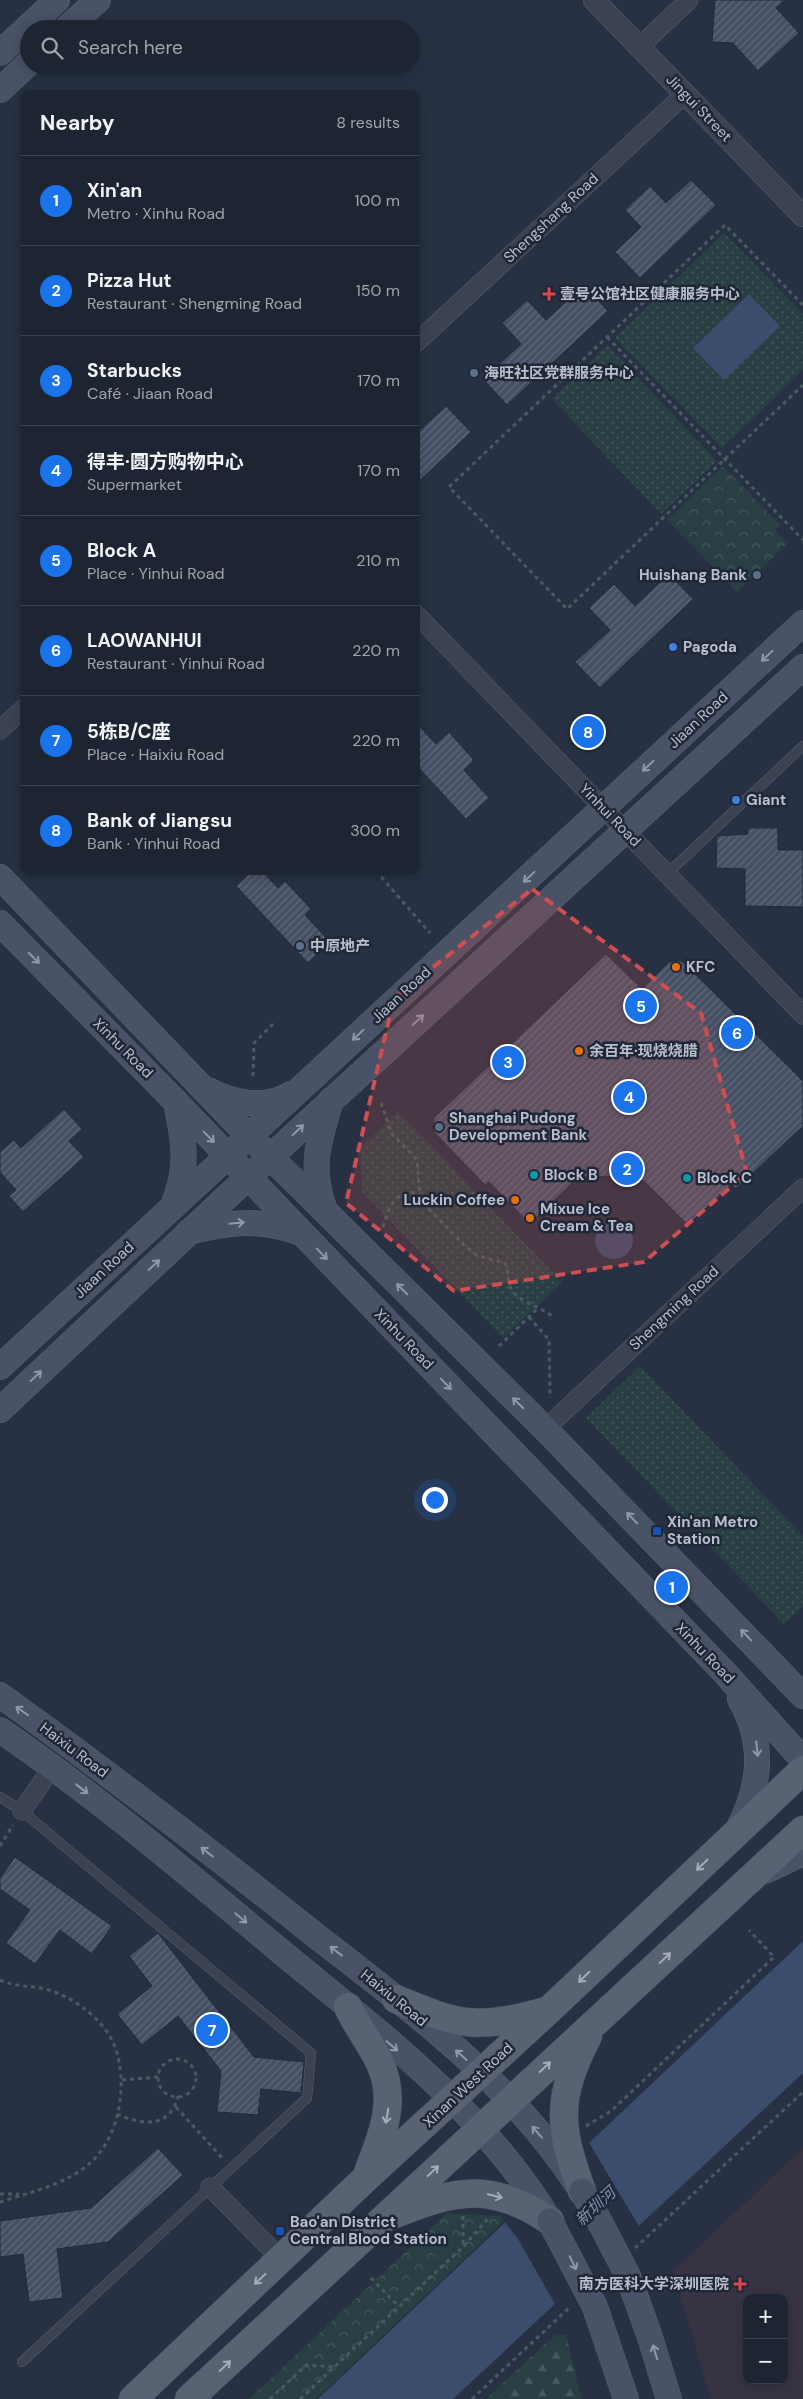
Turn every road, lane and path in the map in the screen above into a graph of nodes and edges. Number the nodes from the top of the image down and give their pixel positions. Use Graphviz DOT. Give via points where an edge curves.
graph roads {
  1 [pos="58,0"];
  2 [pos="98,0"];
  3 [pos="594,0"];
  4 [pos="689,0"];
  5 [pos="37,20"];
  6 [pos="76,20"];
  7 [pos="20,35"];
  8 [pos="640,46"];
  9 [pos="0,54"];
  10 [pos="20,72"];
  11 [pos="0,90"];
  12 [pos="685,94"];
  13 [pos="803,216"];
  14 [pos="803,305"];
  15 [pos="607,337"];
  16 [pos="420,339"];
  17 [pos="803,385"];
  18 [pos="725,459"];
  19 [pos="803,540"];
  20 [pos="420,618"];
  21 [pos="803,623"];
  22 [pos="803,666"];
  23 [pos="20,712"];
  24 [pos="0,730"];
  25 [pos="803,746"];
  26 [pos="603,808"];
  27 [pos="625,830"];
  28 [pos="666,874"];
  29 [pos="380,875"];
  30 [pos="0,877"];
  31 [pos="0,923"];
  32 [pos="430,932"];
  33 [pos="99,981"];
  34 [pos="76,1001"];
  35 [pos="803,1015"];
  36 [pos="274,1023"];
  37 [pos="253,1076"];
  38 [pos="200,1086"];
  39 [pos="301,1087"];
  40 [pos="331,1100"];
  41 [pos="176,1102"];
  42 [pos="381,1103"];
  43 [pos="249,1136"];
  44 [pos="227,1155"];
  45 [pos="270,1157"];
  46 [pos="248,1177"];
  47 [pos="803,1188"];
  48 [pos="420,1194"];
  49 [pos="174,1205"];
  50 [pos="325,1214"];
  51 [pos="383,1227"];
  52 [pos="189,1232"];
  53 [pos="303,1234"];
  54 [pos="80,1293"];
  55 [pos="538,1308"];
  56 [pos="103,1313"];
  57 [pos="529,1317"];
  58 [pos="553,1317"];
  59 [pos="499,1346"];
  60 [pos="0,1367"];
  61 [pos="550,1398"];
  62 [pos="0,1410"];
  63 [pos="545,1429"];
  64 [pos="772,1662"];
  65 [pos="725,1673"];
  66 [pos="803,1681"];
  67 [pos="0,1696"];
  68 [pos="803,1696"];
  69 [pos="0,1730"];
  70 [pos="803,1760"];
  71 [pos="53,1766"];
  72 [pos="803,1770"];
  73 [pos="0,1797"];
  74 [pos="22,1811"];
  75 [pos="803,1830"];
  76 [pos="737,1831"];
  77 [pos="0,1846"];
  78 [pos="803,1853"];
  79 [pos="748,1881"];
  80 [pos="749,1930"];
  81 [pos="0,1980"];
  82 [pos="396,1999"];
  83 [pos="348,2007"];
  84 [pos="549,2010"];
  85 [pos="596,2021"];
  86 [pos="480,2072"];
  87 [pos="158,2077"];
  88 [pos="122,2080"];
  89 [pos="178,2096"];
  90 [pos="452,2098"];
  91 [pos="509,2100"];
  92 [pos="176,2107"];
  93 [pos="117,2114"];
  94 [pos="481,2127"];
  95 [pos="583,2128"];
  96 [pos="567,2162"];
  97 [pos="231,2168"];
  98 [pos="366,2178"];
  99 [pos="210,2187"];
  100 [pos="582,2192"];
  101 [pos="0,2194"];
  102 [pos="23,2194"];
  103 [pos="527,2199"];
  104 [pos="0,2202"];
  105 [pos="463,2209"];
  106 [pos="490,2216"];
  107 [pos="382,2219"];
  108 [pos="550,2221"];
  109 [pos="463,2248"];
  110 [pos="281,2259"];
  111 [pos="371,2278"];
  112 [pos="399,2307"];
  113 [pos="22,2362"];
  114 [pos="335,2367"];
  115 [pos="133,2399"];
  116 [pos="189,2399"];
  117 [pos="270,2399"];
  118 [pos="300,2399"];
  119 [pos="626,2399"];
  120 [pos="668,2399"];
  1 -- 5 [label="main road"];
  2 -- 6 [label="main road"];
  3 -- 8 [label="street, Jingui Street"];
  4 -- 8 [label="street"];
  7 -- 9 [label="main road"];
  8 -- 12 [label="street, Jingui Street"];
  10 -- 11 [label="main road"];
  12 -- 13 [label="street, Jingui Street"];
  12 -- 16 [label="street, Shengshang Road"];
  14 -- 15 [label="path" via="726,225"];
  15 -- 18 [label="path"];
  15 -- 18 [label="path" via="449,487 567,610"];
  17 -- 18 [label="path"];
  18 -- 19 [label="path"];
  20 -- 26 [label="street, Yinhui Road"];
  21 -- 26 [label="main road, Jiaan Road, one-way"];
  22 -- 27 [label="main road, Jiaan Road"];
  23 -- 24 [label="street"];
  25 -- 28 [label="lane"];
  26 -- 27 [label="street, Yinhui Road"];
  26 -- 39 [label="main road, Jiaan Road, one-way"];
  27 -- 28 [label="street, Yinhui Road"];
  40 -- 27 [label="main road, Jiaan Road, one-way"];
  28 -- 35 [label="street, Yinhui Road"];
  29 -- 32 [label="path"];
  30 -- 33 [label="main road, Xinhu Road"];
  31 -- 34 [label="main road, Xinhu Road, one-way"];
  33 -- 34 [label="main road" via="104,994 99,1002 90,1006"];
  33 -- 38 [label="main road, Xinhu Road"];
  34 -- 41 [label="main road, Xinhu Road"];
  36 -- 37 [label="path" via="254,1043"];
  38 -- 39 [label="main road" via="218,1096 253,1103 278,1100"];
  38 -- 43 [label="main road, Xinhu Road"];
  39 -- 43 [label="main road, Jiaan Road"];
  45 -- 40 [label="main road, Jiaan Road, one-way"];
  40 -- 50 [label="main road" via="321,1134 315,1179"];
  41 -- 44 [label="main road, Xinhu Road, one-way"];
  41 -- 49 [label="main road" via="185,1161"];
  42 -- 48 [label="path" via="392,1134 417,1160"];
  43 -- 44 [label="main road, Jiaan Road"];
  43 -- 45 [label="main road, Xinhu Road"];
  44 -- 46 [label="main road, Xinhu Road"];
  44 -- 49 [label="main road, Jiaan Road"];
  45 -- 46 [label="main road, Jiaan Road"];
  45 -- 50 [label="main road, Xinhu Road"];
  46 -- 52 [label="main road, Jiaan Road"];
  46 -- 53 [label="main road, Xinhu Road"];
  47 -- 63 [label="street, Shengming Road"];
  48 -- 51 [label="path" via="412,1192 397,1197"];
  48 -- 55 [label="path" via="426,1206 466,1247 478,1256 504,1263 513,1292"];
  49 -- 54 [label="main road, Jiaan Road"];
  63 -- 50 [label="main road, Xinhu Road, one-way"];
  52 -- 53 [label="main road, one-way" via="249,1222 283,1226"];
  56 -- 52 [label="main road, Jiaan Road, one-way"];
  53 -- 65 [label="main road, Xinhu Road, one-way"];
  54 -- 56 [label="main road" via="90,1288 102,1292 106,1302"];
  54 -- 60 [label="main road, Jiaan Road"];
  55 -- 57 [label="path"];
  55 -- 58 [label="path"];
  62 -- 56 [label="main road, Jiaan Road, one-way"];
  57 -- 59 [label="path"];
  57 -- 61 [label="path" via="549,1340"];
  64 -- 63 [label="main road, Xinhu Road, one-way"];
  64 -- 66 [label="main road"];
  64 -- 68 [label="main road, Xinhu Road"];
  65 -- 70 [label="main road, Xinhu Road"];
  65 -- 76 [label="main road, one-way" via="751,1722 758,1758 751,1802"];
  82 -- 67 [label="main road, Haixiu Road, one-way" via="69,1744"];
  69 -- 71 [label="main road, Haixiu Road"];
  71 -- 74 [label="street"];
  71 -- 83 [label="main road, Haixiu Road, one-way"];
  72 -- 76 [label="main road, Xinan West Road"];
  73 -- 74 [label="lane"];
  74 -- 77 [label="path"];
  74 -- 97 [label="lane" via="311,2053 307,2098"];
  75 -- 79 [label="main road"];
  76 -- 84 [label="main road, Xinan West Road, one-way"];
  78 -- 79 [label="main road"];
  85 -- 79 [label="main road, one-way"];
  80 -- 95 [label="path" via="774,1957 611,2111"];
  81 -- 88 [label="path" via="43,1988 82,2007 99,2021 115,2045"];
  82 -- 84 [label="main road" via="467,2024 512,2020"];
  86 -- 82 [label="main road, Haixiu Road, one-way"];
  83 -- 90 [label="main road, Haixiu Road, one-way"];
  83 -- 98 [label="main road, one-way" via="379,2060 388,2089 387,2118"];
  84 -- 86 [label="main road, Xinan West Road"];
  91 -- 85 [label="main road, one-way"];
  85 -- 96 [label="main road" via="573,2065 564,2094"];
  86 -- 90 [label="main road, Xinan West Road"];
  86 -- 91 [label="main road, Haixiu Road"];
  87 -- 88 [label="path"];
  87 -- 89 [label="path" via="166,2093"];
  87 -- 89 [label="path" via="167,2061 179,2059 190,2064 196,2082 189,2092"];
  88 -- 93 [label="path"];
  89 -- 92 [label="path"];
  90 -- 94 [label="main road, Haixiu Road"];
  90 -- 98 [label="main road, Xinan West Road"];
  91 -- 94 [label="main road"];
  96 -- 91 [label="main road, Haixiu Road, one-way"];
  92 -- 93 [label="path" via="162,2120 147,2122"];
  92 -- 97 [label="path"];
  93 -- 102 [label="path" via="103,2150 85,2168"];
  94 -- 103 [label="main road, Haixiu Road"];
  107 -- 94 [label="main road, one-way"];
  96 -- 100 [label="main road"];
  97 -- 99 [label="lane"];
  98 -- 110 [label="main road, Xinan West Road"];
  99 -- 110 [label="street"];
  99 -- 113 [label="lane"];
  120 -- 100 [label="main road, one-way, bridge" via="628,2276"];
  101 -- 102 [label="path"];
  102 -- 104 [label="path"];
  107 -- 103 [label="main road, one-way" via="460,2193"];
  103 -- 108 [label="main road"];
  105 -- 109 [label="path"];
  106 -- 109 [label="path"];
  116 -- 107 [label="main road, one-way"];
  108 -- 119 [label="main road, one-way, bridge" via="594,2307"];
  109 -- 112 [label="path"];
  110 -- 115 [label="main road, Xinan West Road, one-way"];
  111 -- 112 [label="path"];
  112 -- 114 [label="path"];
  114 -- 117 [label="path" via="306,2365"];
  114 -- 118 [label="path"];
}
